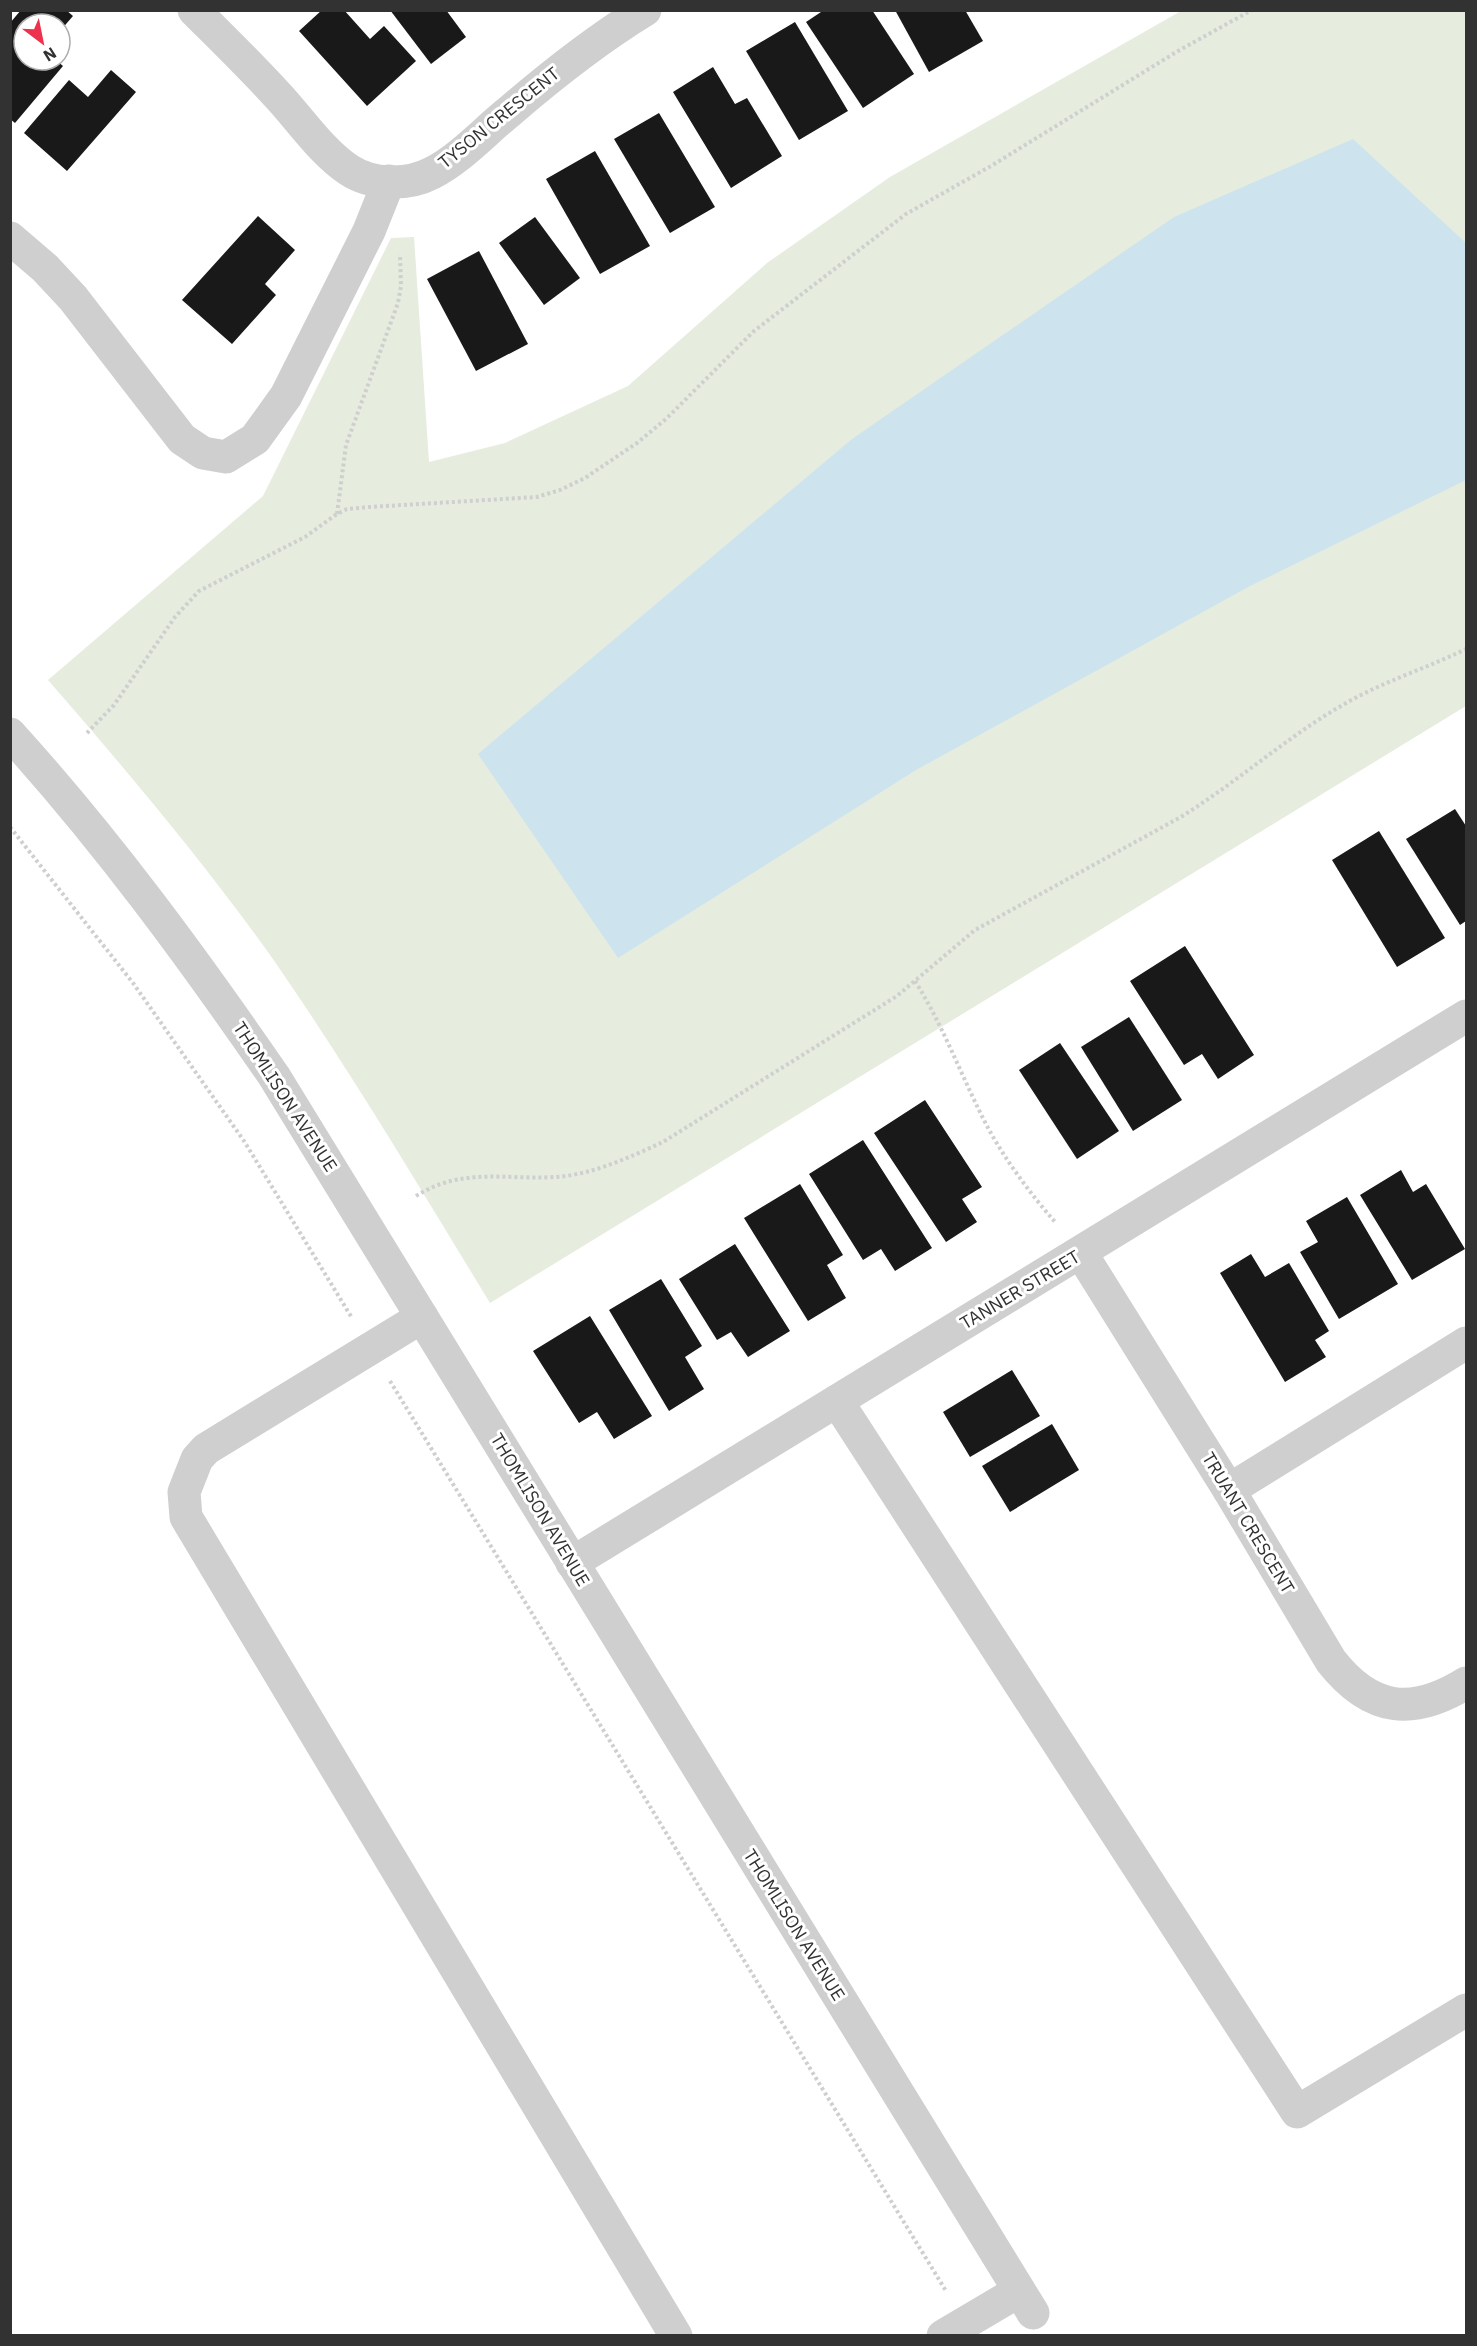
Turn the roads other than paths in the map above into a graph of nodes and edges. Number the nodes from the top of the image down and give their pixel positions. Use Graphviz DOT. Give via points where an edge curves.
graph roads {
  1 [pos="194,10"];
  2 [pos="645,10"];
  3 [pos="389,182"];
  4 [pos="10,237"];
  5 [pos="10,734"];
  6 [pos="1467,1016"];
  7 [pos="1081,1253"];
  8 [pos="422,1317"];
  9 [pos="1467,1343"];
  10 [pos="837,1401"];
  11 [pos="1229,1490"];
  12 [pos="572,1563"];
  13 [pos="1467,1683"];
  14 [pos="1467,2010"];
  15 [pos="954,2329"];
  16 [pos="676,2336"];
  1 -- 3 [label="street, TYSON CRESCENT" via="348,170 367,180"];
  2 -- 3 [label="street, TYSON CRESCENT" via="564,65 432,173"];
  3 -- 4 [label="street" via="369,231 286,396 255,439 226,457 203,453 182,439 73,298"];
  5 -- 8 [label="street, THOMLISON AVENUE" via="146,897 228,1009 316,1143"];
  6 -- 7 [label="street, TANNER STREET"];
  7 -- 10 [label="street, TANNER STREET"];
  7 -- 11 [label="street, TRUANT CRESCENT"];
  8 -- 12 [label="street, THOMLISON AVENUE"];
  8 -- 16 [label="street" via="206,1449 196,1459 184,1492 186,1517"];
  9 -- 11 [label="street"];
  10 -- 12 [label="street, TANNER STREET"];
  10 -- 14 [label="street" via="1297,2112"];
  11 -- 13 [label="street, TRUANT CRESCENT" via="1330,1661 1358,1689 1400,1705 1426,1703"];
  12 -- 15 [label="street, THOMLISON AVENUE" via="1026,2302"];
}
